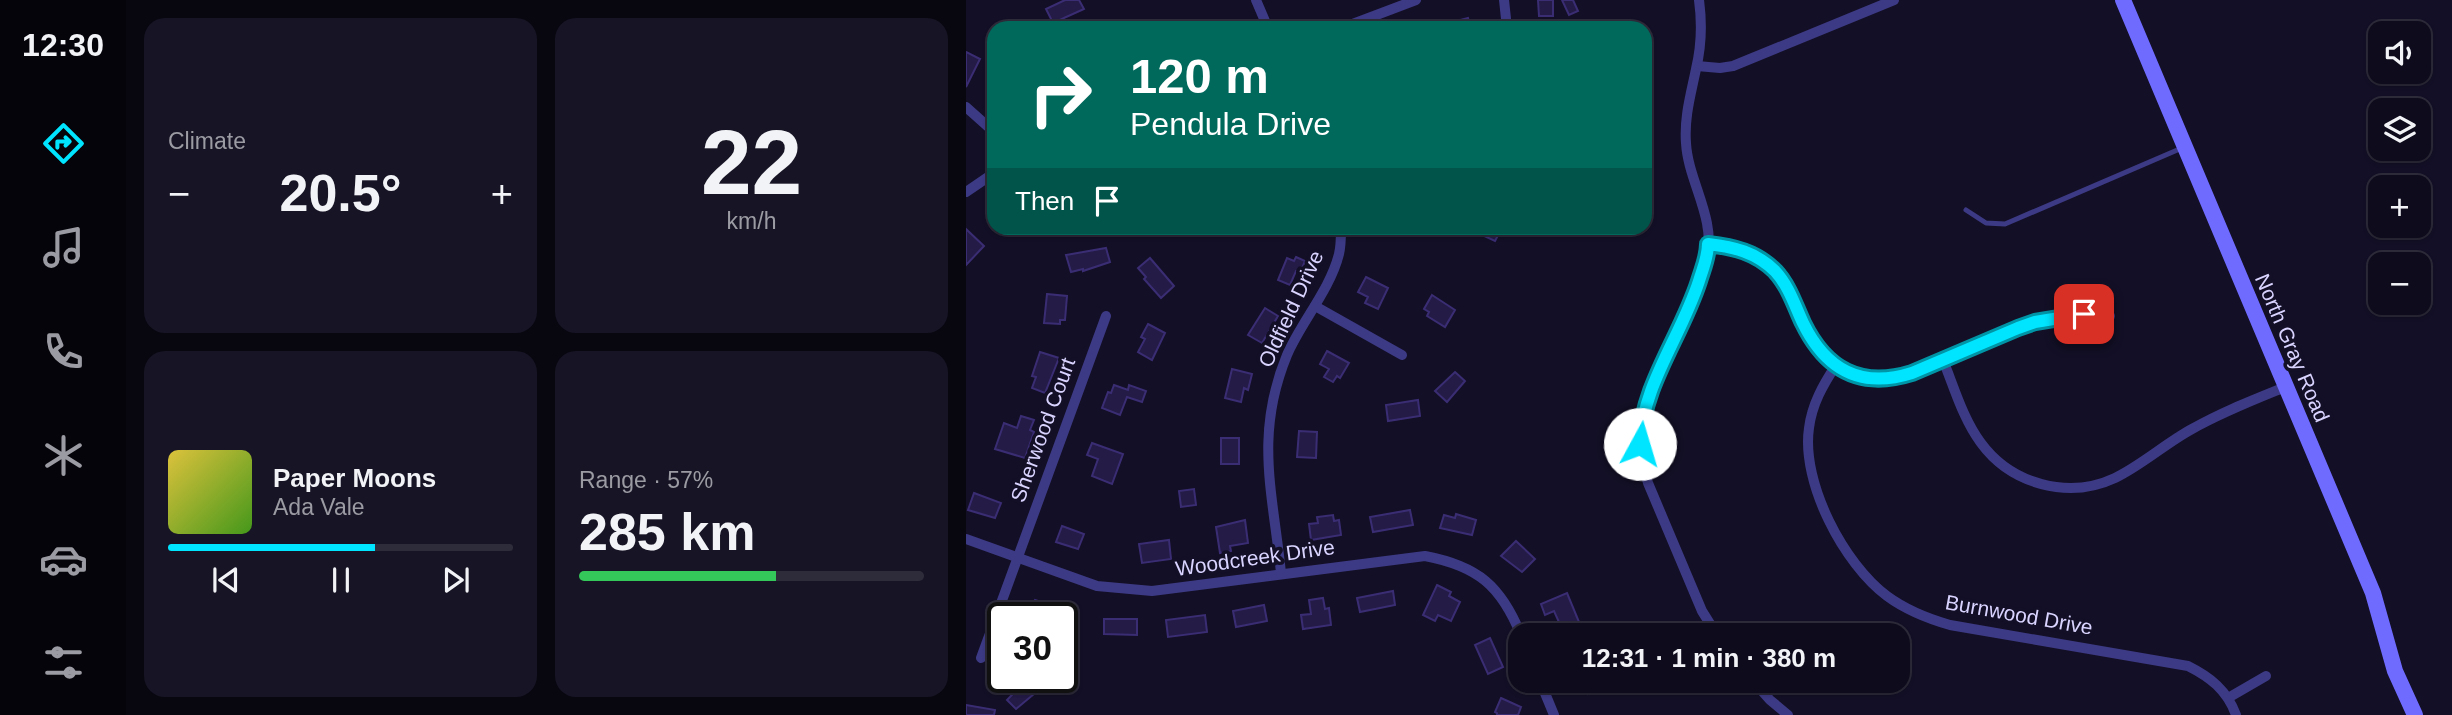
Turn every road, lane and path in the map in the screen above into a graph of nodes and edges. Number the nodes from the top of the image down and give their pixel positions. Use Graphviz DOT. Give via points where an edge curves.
graph roads {
  1 [pos="1256,0"];
  2 [pos="1416,0"];
  3 [pos="1504,0"];
  4 [pos="1699,0"];
  5 [pos="1894,0"];
  6 [pos="2123,0"];
  7 [pos="1265,21"];
  8 [pos="1360,21"];
  9 [pos="1506,21"];
  10 [pos="1697,66"];
  11 [pos="966,107"];
  12 [pos="987,126"];
  13 [pos="2185,147"];
  14 [pos="987,178"];
  15 [pos="966,192"];
  16 [pos="1966,210"];
  17 [pos="1340,235"];
  18 [pos="1708,244"];
  19 [pos="1315,306"];
  20 [pos="1106,316"];
  21 [pos="2110,316"];
  22 [pos="1402,355"];
  23 [pos="1943,360"];
  24 [pos="1836,365"];
  25 [pos="2285,387"];
  26 [pos="966,539"];
  27 [pos="1017,558"];
  28 [pos="1281,573"];
  29 [pos="1515,623"];
  30 [pos="1710,623"];
  31 [pos="981,658"];
  32 [pos="2266,676"];
  33 [pos="1545,693"];
  34 [pos="1764,693"];
  35 [pos="2228,698"];
  36 [pos="1554,715"];
  37 [pos="1788,715"];
  38 [pos="2236,715"];
  39 [pos="2415,715"];
  1 -- 7 [label="street"];
  2 -- 8 [label="street"];
  3 -- 9 [label="street"];
  4 -- 10 [label="street"];
  5 -- 10 [label="street" via="1733,66"];
  6 -- 13 [label="street, North Gray Road"];
  10 -- 18 [label="street" via="1685,116 1686,147"];
  11 -- 12 [label="street"];
  13 -- 16 [label="lane" via="2006,224 1986,223"];
  13 -- 25 [label="street, North Gray Road"];
  14 -- 15 [label="street"];
  17 -- 19 [label="street, Oldfield Drive" via="1339,255"];
  18 -- 24 [label="street" via="1744,251 1766,262 1783,280 1813,341"];
  18 -- 30 [label="street" via="1696,291 1644,410 1640,444 1648,483"];
  19 -- 22 [label="street"];
  19 -- 28 [label="street, Oldfield Drive" via="1287,357 1270,418 1267,456"];
  20 -- 27 [label="street, Sherwood Court"];
  21 -- 23 [label="street" via="2084,314 2035,322"];
  23 -- 24 [label="street" via="1884,379 1859,376"];
  23 -- 25 [label="street" via="1969,423 1992,456 2018,475 2063,487 2096,485 2116,477 2202,423"];
  24 -- 35 [label="street, Burnwood Drive" via="1820,389 1809,428 1811,471 1849,556 1887,596 1950,625 2188,666 2206,675"];
  25 -- 39 [label="street, North Gray Road" via="2373,593 2395,671"];
  26 -- 27 [label="street, Woodcreek Drive"];
  27 -- 28 [label="street, Woodcreek Drive" via="1097,586 1152,591"];
  27 -- 31 [label="street, Sherwood Court"];
  28 -- 29 [label="street, Woodcreek Drive" via="1425,556 1450,561 1471,569 1503,598"];
  32 -- 35 [label="street"];
  33 -- 36 [label="street"];
  34 -- 37 [label="street"];
  35 -- 38 [label="street"];
}
